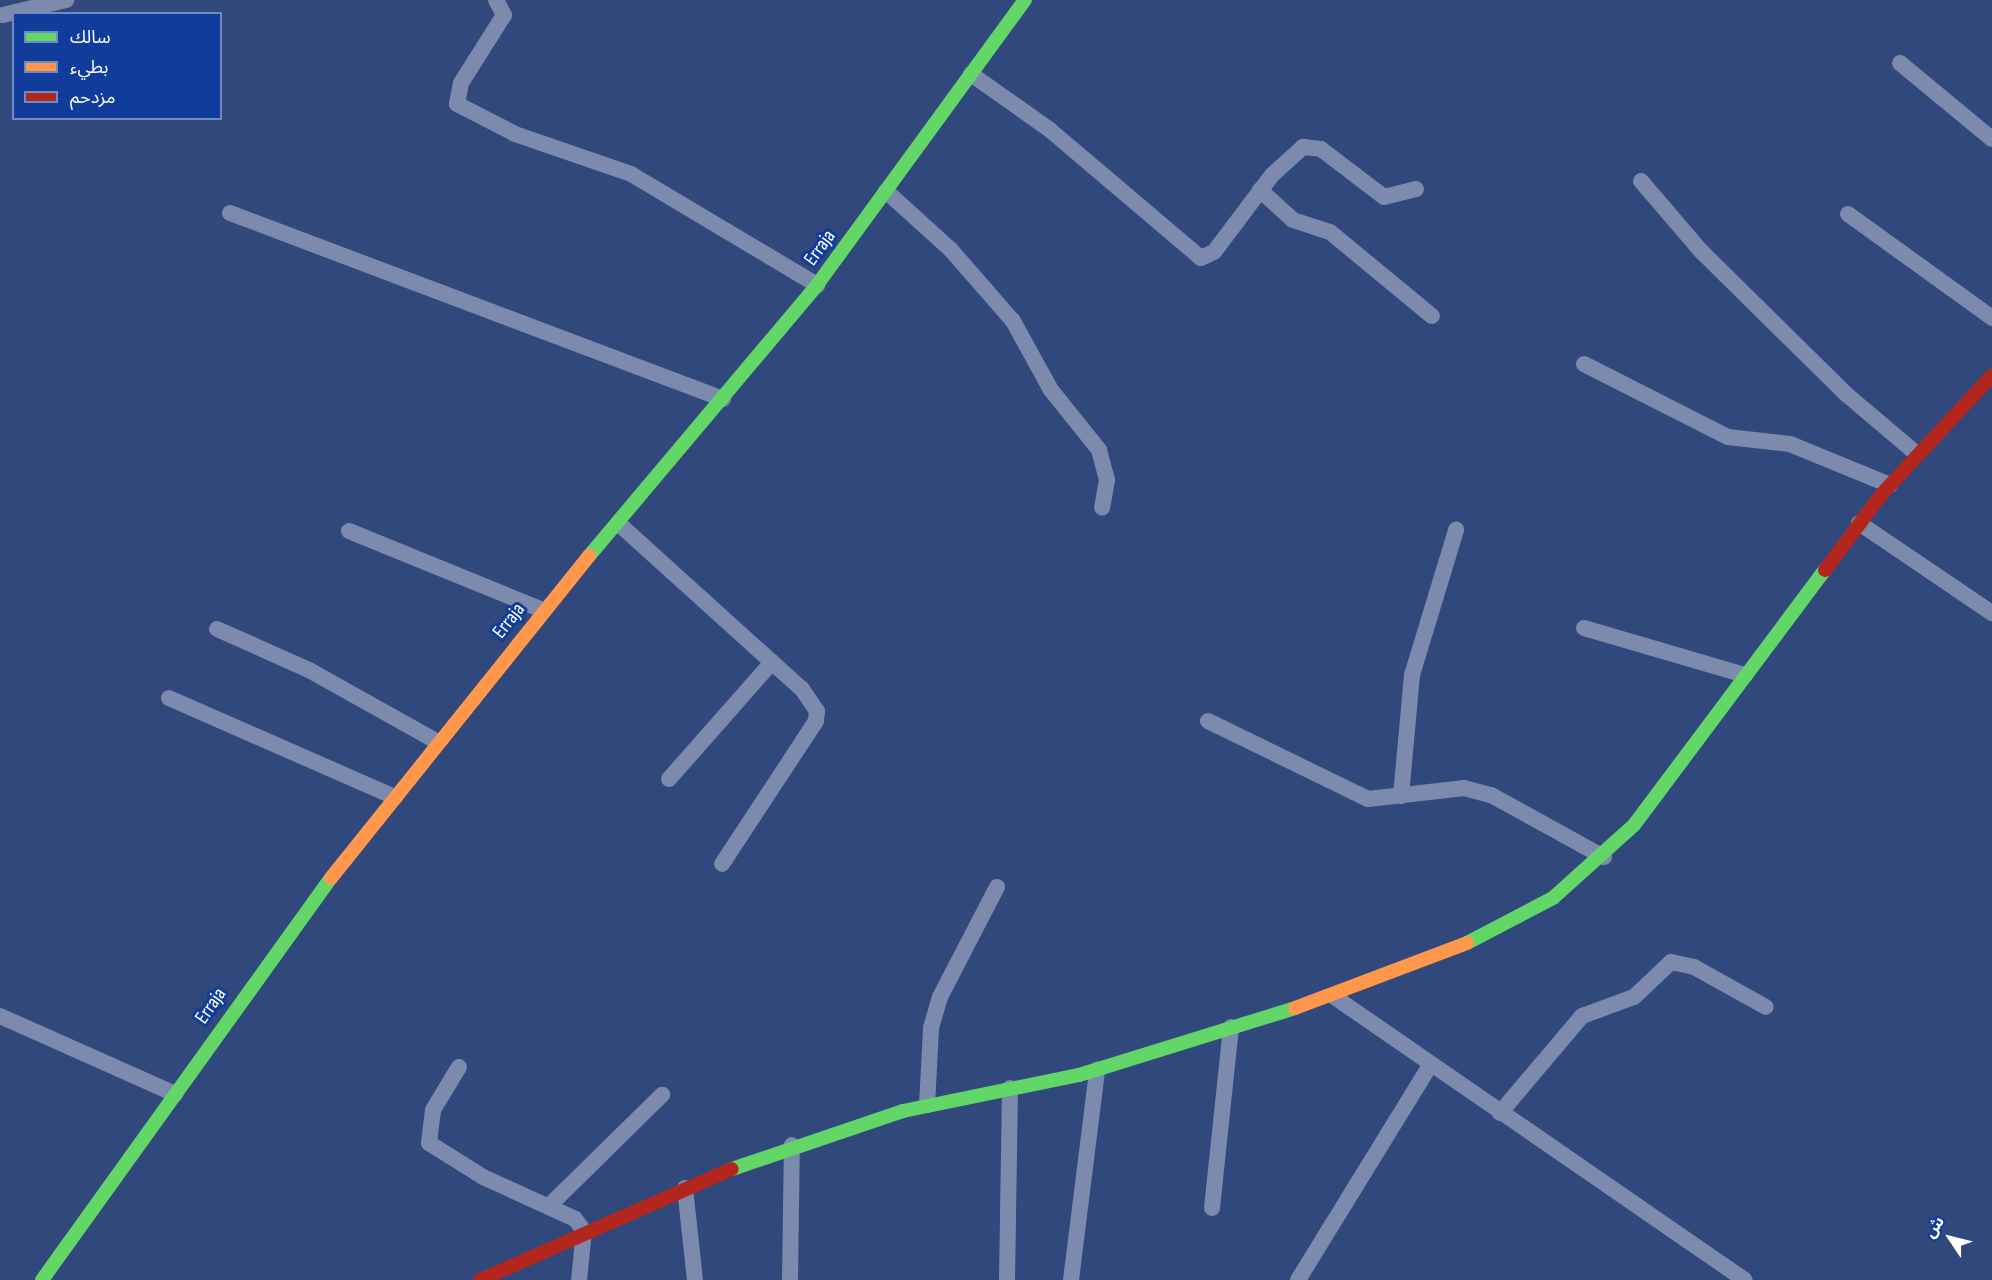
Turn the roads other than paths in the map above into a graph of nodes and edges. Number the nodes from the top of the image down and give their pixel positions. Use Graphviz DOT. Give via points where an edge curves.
graph roads {
  1 [pos="66,0"];
  2 [pos="496,0"];
  3 [pos="1025,0"];
  4 [pos="16,12"];
  5 [pos="12,13"];
  6 [pos="3,15"];
  7 [pos="1900,63"];
  8 [pos="971,74"];
  9 [pos="1992,139"];
  10 [pos="1641,181"];
  11 [pos="1416,189"];
  12 [pos="1260,190"];
  13 [pos="886,191"];
  14 [pos="230,213"];
  15 [pos="1848,214"];
  16 [pos="817,285"];
  17 [pos="1432,316"];
  18 [pos="1992,318"];
  19 [pos="1584,364"];
  20 [pos="1992,375"];
  21 [pos="723,399"];
  22 [pos="1917,454"];
  23 [pos="1890,485"];
  24 [pos="1102,508"];
  25 [pos="618,523"];
  26 [pos="1859,523"];
  27 [pos="1456,530"];
  28 [pos="349,531"];
  29 [pos="543,610"];
  30 [pos="1992,613"];
  31 [pos="1584,628"];
  32 [pos="217,629"];
  33 [pos="772,662"];
  34 [pos="1744,675"];
  35 [pos="169,698"];
  36 [pos="1208,721"];
  37 [pos="438,742"];
  38 [pos="669,779"];
  39 [pos="1401,796"];
  40 [pos="394,797"];
  41 [pos="1604,857"];
  42 [pos="722,864"];
  43 [pos="997,887"];
  44 [pos="1333,996"];
  45 [pos="1766,1007"];
  46 [pos="0,1016"];
  47 [pos="1232,1027"];
  48 [pos="459,1067"];
  49 [pos="1429,1067"];
  50 [pos="1097,1070"];
  51 [pos="1010,1088"];
  52 [pos="175,1094"];
  53 [pos="662,1095"];
  54 [pos="927,1106"];
  55 [pos="1500,1113"];
  56 [pos="792,1145"];
  57 [pos="685,1188"];
  58 [pos="551,1204"];
  59 [pos="1212,1208"];
  60 [pos="584,1231"];
  61 [pos="42,1280"];
  62 [pos="480,1280"];
  63 [pos="579,1280"];
  64 [pos="695,1280"];
  65 [pos="790,1280"];
  66 [pos="1007,1280"];
  67 [pos="1071,1280"];
  68 [pos="1298,1280"];
  69 [pos="1744,1280"];
  1 -- 4 [label="street"];
  2 -- 16 [label="street" via="504,15 461,83 457,104 515,134 644,181"];
  3 -- 8 [label="street, Erraja"];
  5 -- 6 [label="street"];
  7 -- 9 [label="street"];
  8 -- 12 [label="street" via="1050,130 1201,258 1214,252"];
  8 -- 13 [label="street, Erraja"];
  10 -- 22 [label="street" via="1701,251 1846,394"];
  11 -- 12 [label="street" via="1384,198 1311,144 1289,158"];
  12 -- 17 [label="street" via="1293,219 1330,232"];
  13 -- 16 [label="street, Erraja"];
  13 -- 24 [label="street" via="951,250 1013,321 1041,375 1098,450 1107,480"];
  14 -- 21 [label="street"];
  15 -- 18 [label="street"];
  16 -- 21 [label="street, Erraja"];
  19 -- 23 [label="street" via="1728,437 1790,444"];
  20 -- 22 [label="street"];
  21 -- 25 [label="street, Erraja"];
  22 -- 23 [label="street"];
  23 -- 26 [label="street"];
  25 -- 29 [label="street, Erraja"];
  25 -- 33 [label="street"];
  26 -- 30 [label="street"];
  26 -- 34 [label="street"];
  27 -- 39 [label="street" via="1412,675"];
  28 -- 29 [label="street"];
  29 -- 37 [label="street, Erraja"];
  31 -- 34 [label="street"];
  32 -- 37 [label="street" via="309,670"];
  33 -- 38 [label="street"];
  33 -- 42 [label="street" via="813,701 816,721"];
  34 -- 41 [label="street"];
  35 -- 40 [label="street"];
  36 -- 39 [label="street" via="1346,791 1368,799"];
  37 -- 40 [label="street, Erraja"];
  39 -- 41 [label="street" via="1464,788 1491,795"];
  40 -- 52 [label="street, Erraja" via="270,958"];
  41 -- 44 [label="street" via="1513,921"];
  43 -- 54 [label="street" via="940,997 931,1028"];
  44 -- 47 [label="street"];
  44 -- 49 [label="street"];
  45 -- 55 [label="street" via="1694,967 1671,962 1634,997 1582,1016"];
  46 -- 52 [label="street"];
  47 -- 50 [label="street"];
  47 -- 59 [label="street"];
  48 -- 58 [label="street" via="434,1110 429,1143 483,1177"];
  49 -- 55 [label="street"];
  49 -- 68 [label="street"];
  50 -- 51 [label="street"];
  50 -- 67 [label="street"];
  51 -- 54 [label="street"];
  51 -- 66 [label="street"];
  52 -- 61 [label="street, Erraja"];
  53 -- 58 [label="street"];
  54 -- 56 [label="street"];
  55 -- 69 [label="street"];
  56 -- 57 [label="street"];
  56 -- 65 [label="street"];
  57 -- 60 [label="street"];
  57 -- 64 [label="street"];
  58 -- 60 [label="street"];
  60 -- 62 [label="street"];
  60 -- 63 [label="street"];
}
